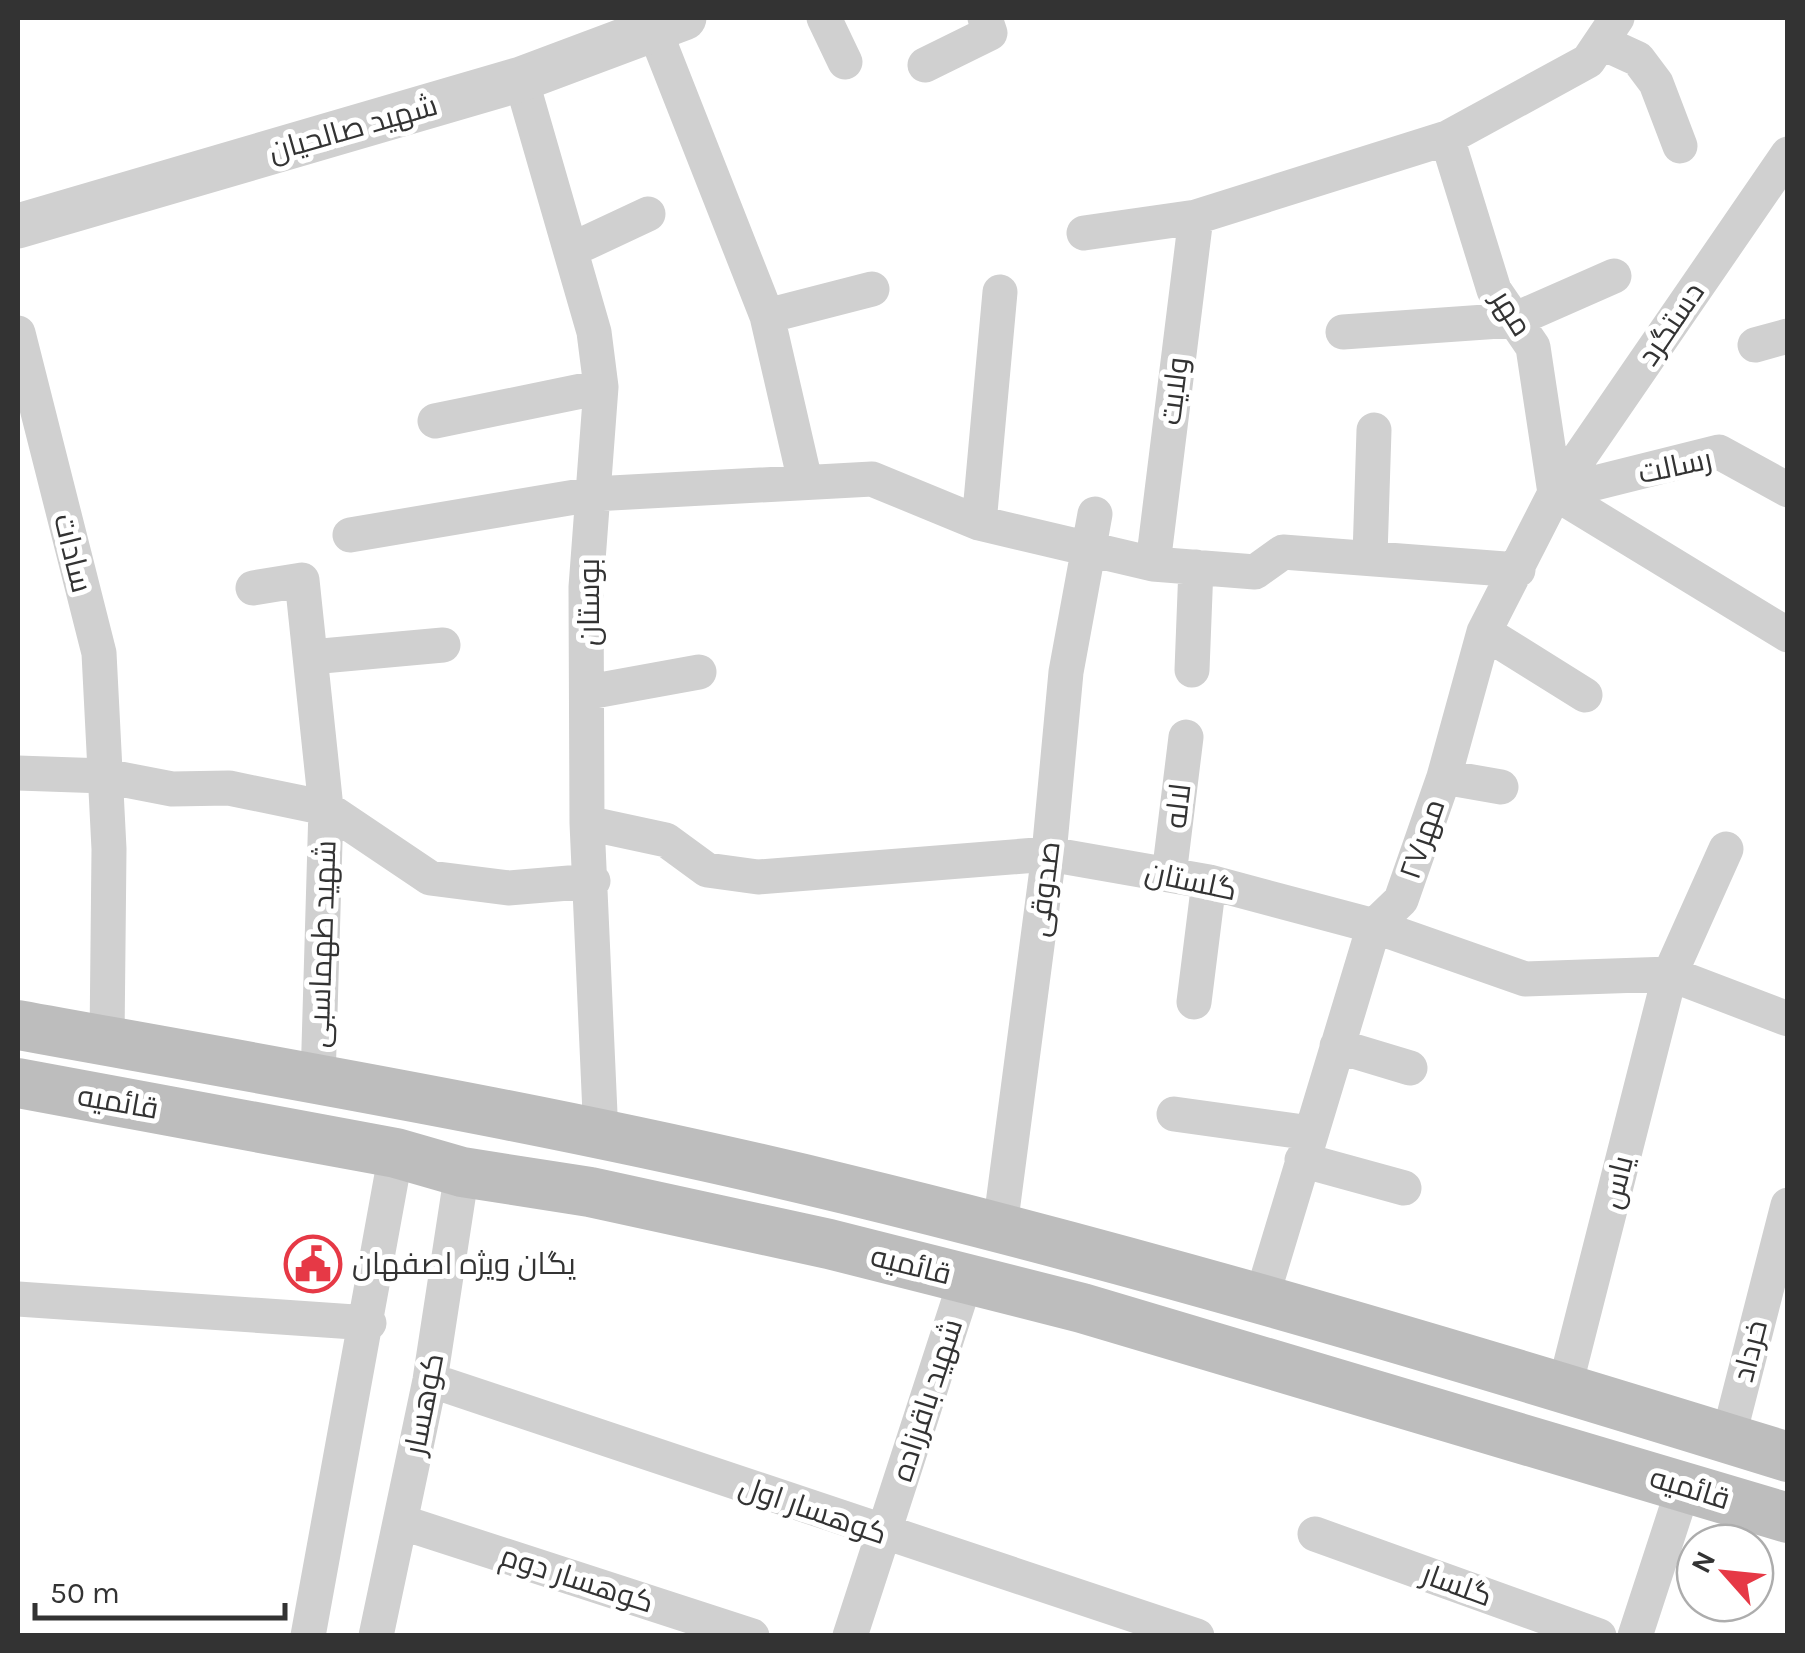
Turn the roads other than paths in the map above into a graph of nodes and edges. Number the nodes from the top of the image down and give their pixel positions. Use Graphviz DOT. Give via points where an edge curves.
graph roads {
  1 [pos="824,18"];
  2 [pos="985,18"];
  3 [pos="669,23"];
  4 [pos="1609,30"];
  5 [pos="845,62"];
  6 [pos="925,65"];
  7 [pos="520,79"];
  8 [pos="1447,138"];
  9 [pos="1680,146"];
  10 [pos="1788,154"];
  11 [pos="648,214"];
  12 [pos="1196,217"];
  13 [pos="18,226"];
  14 [pos="1084,233"];
  15 [pos="571,250"];
  16 [pos="1614,276"];
  17 [pos="872,289"];
  18 [pos="1000,292"];
  19 [pos="767,316"];
  20 [pos="1514,320"];
  21 [pos="1343,332"];
  22 [pos="18,333"];
  23 [pos="600,387"];
  24 [pos="435,421"];
  25 [pos="1374,430"];
  26 [pos="805,481"];
  27 [pos="1788,490"];
  28 [pos="592,494"];
  29 [pos="1556,494"];
  30 [pos="1095,514"];
  31 [pos="980,524"];
  32 [pos="350,535"];
  33 [pos="1087,550"];
  34 [pos="1370,556"];
  35 [pos="1153,564"];
  36 [pos="1196,567"];
  37 [pos="1518,570"];
  38 [pos="253,588"];
  39 [pos="1484,632"];
  40 [pos="1788,636"];
  41 [pos="443,645"];
  42 [pos="311,657"];
  43 [pos="1192,670"];
  44 [pos="700,672"];
  45 [pos="589,692"];
  46 [pos="1585,695"];
  47 [pos="1186,737"];
  48 [pos="18,772"];
  49 [pos="105,776"];
  50 [pos="1444,776"];
  51 [pos="1502,787"];
  52 [pos="326,808"];
  53 [pos="587,823"];
  54 [pos="1726,849"];
  55 [pos="1049,854"];
  56 [pos="1169,875"];
  57 [pos="593,880"];
  58 [pos="1209,882"];
  59 [pos="1374,926"];
  60 [pos="1670,974"];
  61 [pos="1194,1002"];
  62 [pos="1788,1019"];
  63 [pos="18,1025"];
  64 [pos="107,1041"];
  65 [pos="1337,1046"];
  66 [pos="1410,1068"];
  67 [pos="318,1080"];
  68 [pos="18,1083"];
  69 [pos="1174,1114"];
  70 [pos="601,1136"];
  71 [pos="1307,1146"];
  72 [pos="396,1154"];
  73 [pos="730,1162"];
  74 [pos="462,1172"];
  75 [pos="843,1188"];
  76 [pos="1404,1188"];
  77 [pos="1786,1213"];
  78 [pos="717,1218"];
  79 [pos="1000,1228"];
  80 [pos="830,1244"];
  81 [pos="966,1279"];
  82 [pos="18,1299"];
  83 [pos="1261,1300"];
  84 [pos="369,1323"];
  85 [pos="430,1380"];
  86 [pos="1564,1390"];
  87 [pos="1728,1439"];
  88 [pos="1788,1458"];
  89 [pos="1684,1486"];
  90 [pos="1788,1518"];
  91 [pos="401,1522"];
  92 [pos="883,1534"];
  93 [pos="1315,1534"];
  94 [pos="308,1636"];
  95 [pos="376,1636"];
  96 [pos="752,1636"];
  97 [pos="850,1636"];
  98 [pos="1197,1636"];
  99 [pos="1599,1636"];
  100 [pos="1635,1636"];
  1 -- 5 [label="street"];
  2 -- 6 [label="street" via="990,32"];
  3 -- 7 [label="street, شهید صالحیان"];
  3 -- 19 [label="street"];
  4 -- 8 [label="street" via="1588,61"];
  4 -- 9 [label="street" via="1656,83"];
  7 -- 13 [label="street, شهید صالحیان"];
  7 -- 15 [label="street, بوستان"];
  8 -- 12 [label="street"];
  8 -- 20 [label="street, مهر" via="1494,290"];
  10 -- 29 [label="street, دستگرد"];
  11 -- 15 [label="street"];
  12 -- 14 [label="street"];
  12 -- 35 [label="street, ولایت"];
  15 -- 23 [label="street, بوستان" via="594,332"];
  16 -- 20 [label="street"];
  17 -- 19 [label="street"];
  18 -- 31 [label="street"];
  19 -- 26 [label="street"];
  20 -- 21 [label="street"];
  20 -- 29 [label="street, مهر" via="1533,347"];
  22 -- 49 [label="street, سادات" via="98,653"];
  23 -- 24 [label="street"];
  23 -- 28 [label="street, بوستان"];
  25 -- 34 [label="street"];
  26 -- 28 [label="street"];
  26 -- 31 [label="street" via="872,478"];
  27 -- 29 [label="street, رسالت" via="1719,452"];
  28 -- 32 [label="street"];
  28 -- 45 [label="street, بوستان"];
  29 -- 37 [label="street, مهر۲۷"];
  29 -- 40 [label="street"];
  30 -- 33 [label="street, صدوقی"];
  31 -- 33 [label="street"];
  33 -- 35 [label="street"];
  33 -- 55 [label="street, صدوقی" via="1066,672"];
  34 -- 36 [label="street" via="1283,552 1254,572"];
  34 -- 37 [label="street"];
  35 -- 36 [label="street"];
  36 -- 43 [label="street"];
  37 -- 39 [label="street, مهر۲۷"];
  38 -- 42 [label="street, شهید طهماسبی" via="302,580"];
  39 -- 46 [label="street"];
  39 -- 50 [label="street, مهر۲۷"];
  41 -- 42 [label="street"];
  42 -- 52 [label="street, شهید طهماسبی"];
  44 -- 45 [label="street"];
  45 -- 53 [label="street, بوستان"];
  47 -- 56 [label="street, لاله"];
  48 -- 49 [label="street"];
  49 -- 52 [label="street" via="172,789 230,788"];
  49 -- 64 [label="street, سادات"];
  50 -- 51 [label="street"];
  50 -- 59 [label="street, مهر۲۷" via="1400,900"];
  52 -- 57 [label="street" via="430,878 508,888"];
  52 -- 67 [label="street, شهید طهماسبی"];
  53 -- 55 [label="street, گلستان" via="666,840 706,870 758,877"];
  53 -- 57 [label="street, بوستان"];
  54 -- 60 [label="street, یاس"];
  55 -- 56 [label="street, گلستان"];
  55 -- 79 [label="street, صدوقی"];
  56 -- 58 [label="street, گلستان"];
  57 -- 70 [label="street, بوستان"];
  58 -- 59 [label="street, گلستان"];
  58 -- 61 [label="street"];
  59 -- 60 [label="street, گلستان" via="1525,979"];
  59 -- 65 [label="street, مهر۲۷"];
  60 -- 62 [label="street, گلستان"];
  60 -- 86 [label="street, یاس"];
  63 -- 64 [label="main road, قائمیه"];
  64 -- 67 [label="main road, قائمیه"];
  65 -- 66 [label="street"];
  65 -- 71 [label="street, مهر۲۷"];
  67 -- 70 [label="main road, قائمیه"];
  68 -- 72 [label="main road, قائمیه"];
  69 -- 71 [label="street"];
  70 -- 73 [label="main road, قائمیه"];
  71 -- 76 [label="street"];
  71 -- 83 [label="street, مهر۲۷"];
  72 -- 74 [label="main road, قائمیه"];
  72 -- 84 [label="street"];
  73 -- 75 [label="main road, قائمیه"];
  73 -- 78 [label="main road" via="734,1198"];
  74 -- 78 [label="main road, قائمیه"];
  74 -- 85 [label="street, کوهسار"];
  75 -- 79 [label="main road, قائمیه"];
  75 -- 80 [label="main road" via="826,1207"];
  77 -- 87 [label="street, خرداد"];
  78 -- 80 [label="main road, قائمیه"];
  79 -- 83 [label="main road, قائمیه"];
  80 -- 81 [label="main road, قائمیه"];
  81 -- 89 [label="main road, قائمیه"];
  81 -- 92 [label="street, شهید باقرزاده"];
  82 -- 84 [label="street"];
  83 -- 86 [label="main road, قائمیه"];
  84 -- 94 [label="street"];
  85 -- 91 [label="street, کوهسار"];
  85 -- 92 [label="street, کوهسار اول"];
  86 -- 87 [label="main road, قائمیه"];
  87 -- 88 [label="main road, قائمیه"];
  89 -- 90 [label="main road, قائمیه"];
  89 -- 100 [label="street"];
  91 -- 95 [label="street, کوهسار"];
  91 -- 96 [label="street, کوهسار دوم"];
  92 -- 97 [label="street, شهید باقرزاده"];
  92 -- 98 [label="street, کوهسار اول"];
  93 -- 99 [label="street, گلسار"];
}
